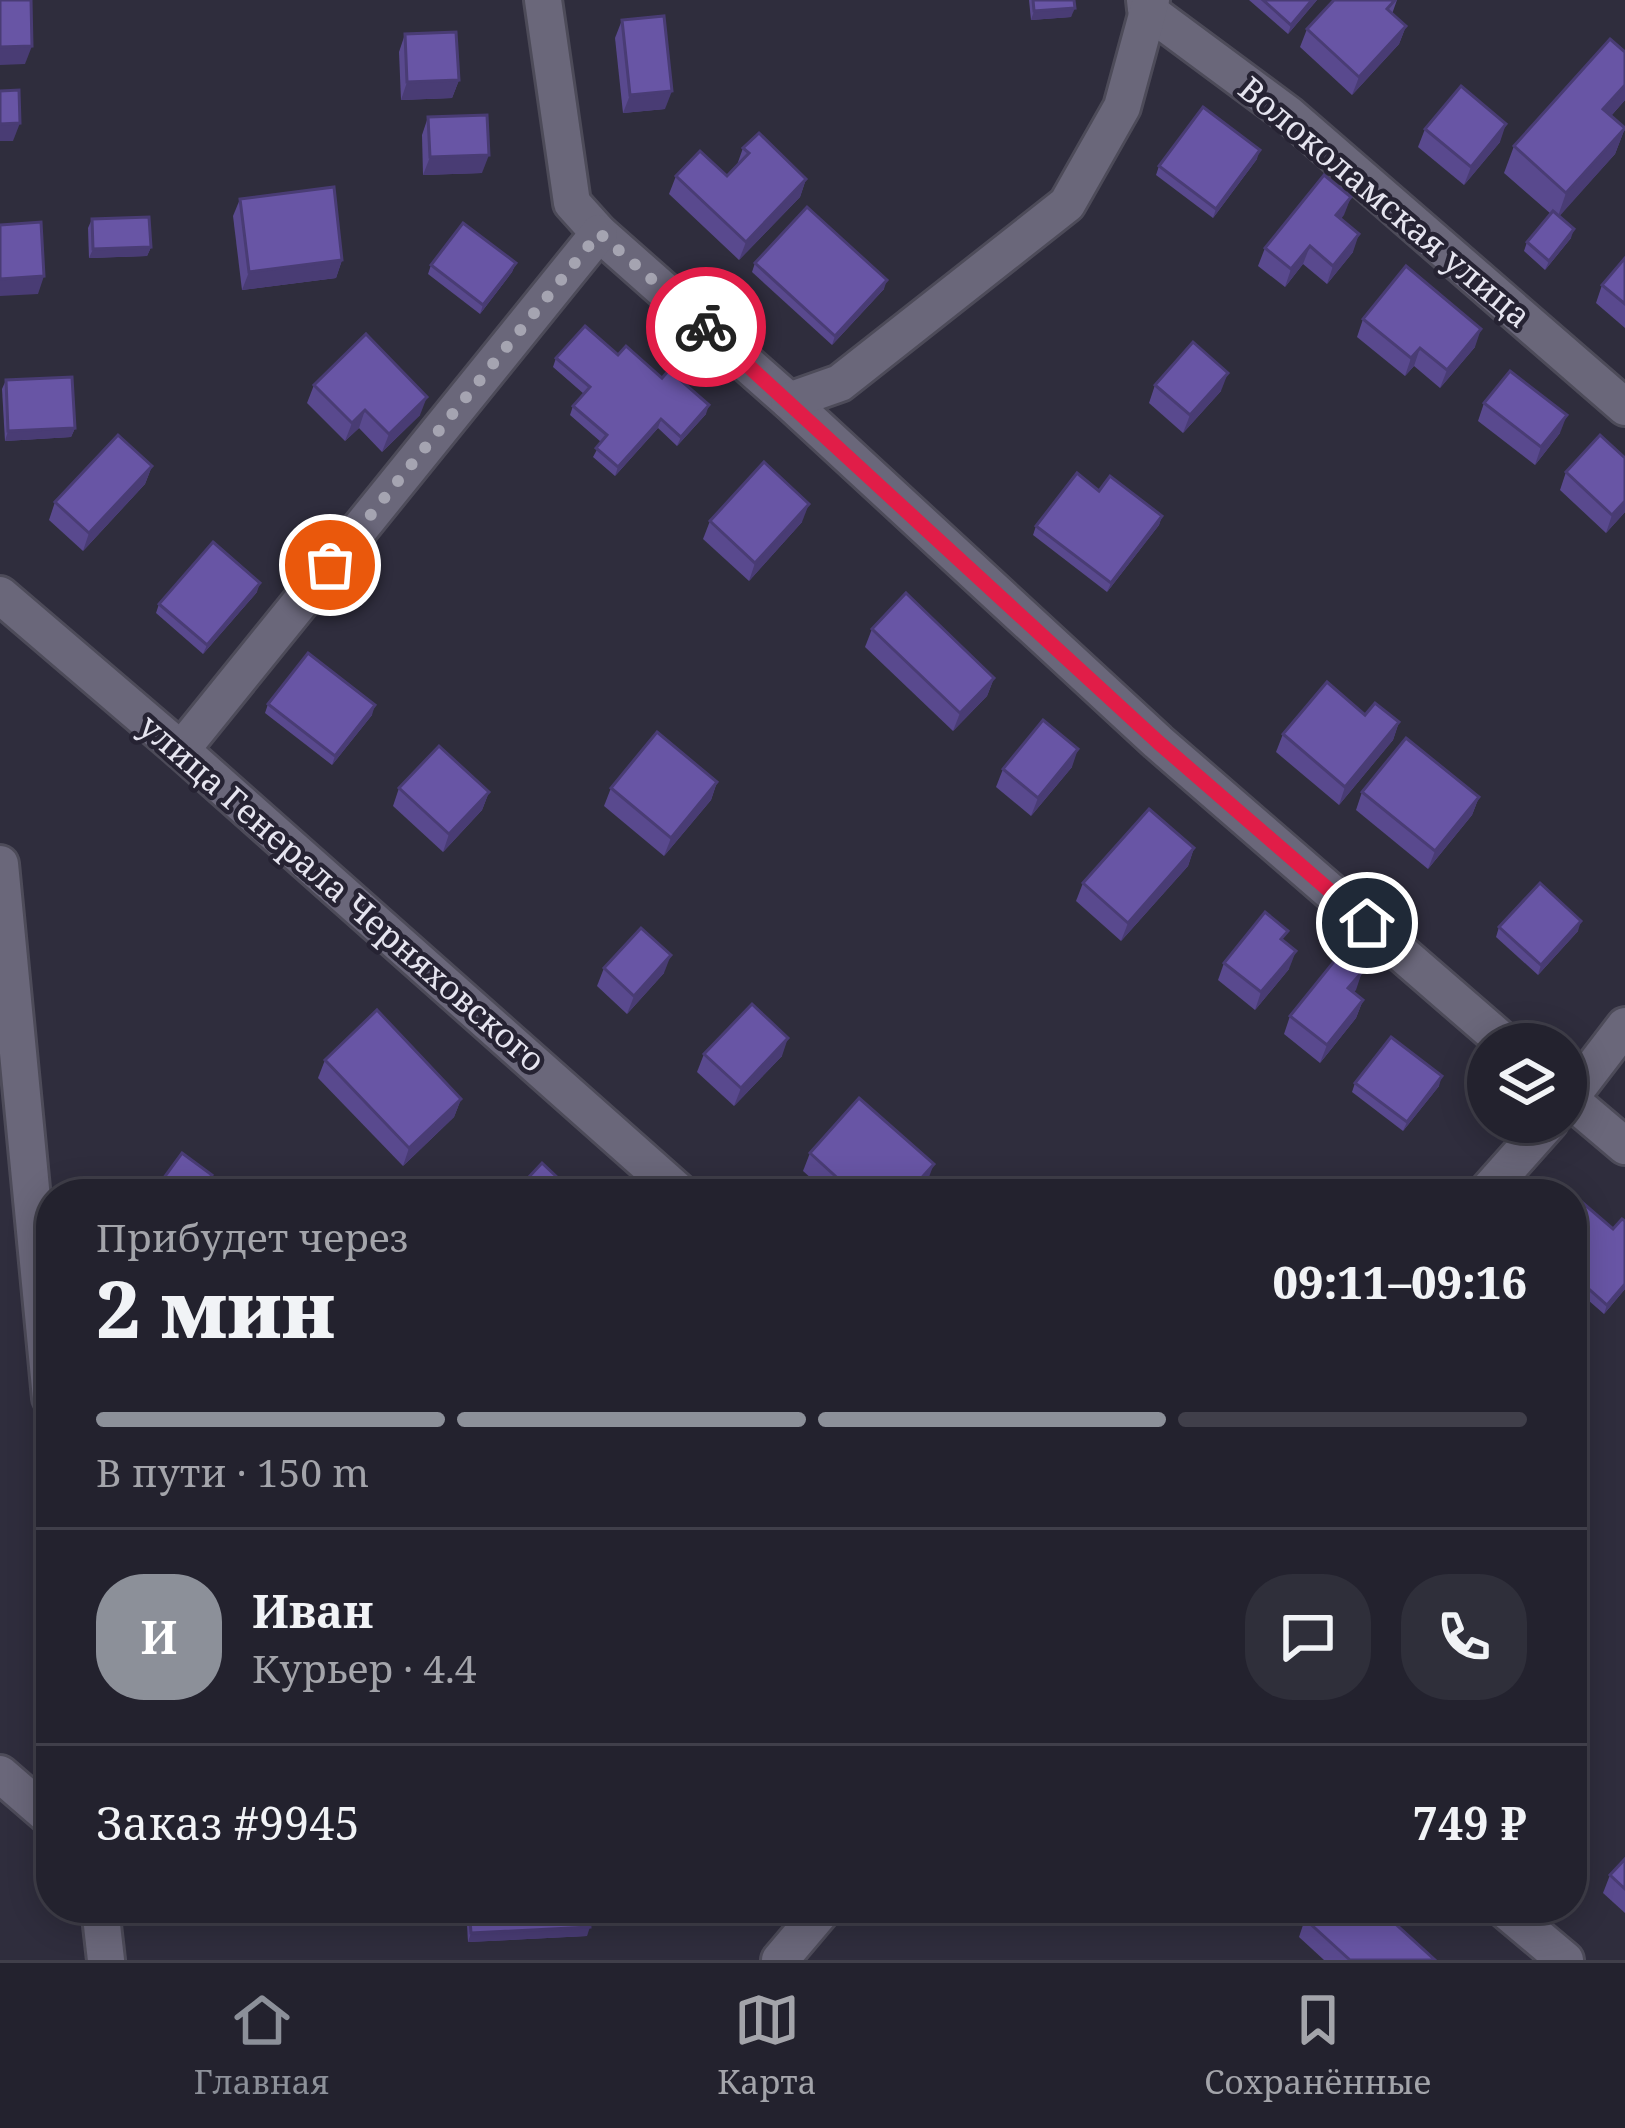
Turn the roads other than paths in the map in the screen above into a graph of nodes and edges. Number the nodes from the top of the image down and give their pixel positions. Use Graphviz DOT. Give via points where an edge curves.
graph roads {
  1 [pos="543,0"];
  2 [pos="1148,3"];
  3 [pos="599,233"];
  4 [pos="789,401"];
  5 [pos="1625,407"];
  6 [pos="0,595"];
  7 [pos="181,750"];
  8 [pos="0,864"];
  9 [pos="1482,1023"];
  10 [pos="1625,1026"];
  11 [pos="1587,1074"];
  12 [pos="1587,1121"];
  13 [pos="1530,1143"];
  14 [pos="1625,1146"];
  15 [pos="664,1179"];
  16 [pos="1498,1179"];
  17 [pos="36,1241"];
  18 [pos="0,1774"];
  19 [pos="36,1805"];
  20 [pos="102,1923"];
  21 [pos="811,1923"];
  22 [pos="1521,1923"];
  23 [pos="106,1960"];
  24 [pos="780,1960"];
  25 [pos="1564,1960"];
  1 -- 3 [label="street" via="572,203"];
  2 -- 4 [label="street" via="1122,107 1067,204 840,383"];
  2 -- 5 [label="street, Волоколамская улица"];
  3 -- 4 [label="street"];
  3 -- 7 [label="street"];
  4 -- 9 [label="street" via="1158,742"];
  6 -- 7 [label="street, улица Генерала Черняховского"];
  7 -- 15 [label="street, улица Генерала Черняховского"];
  8 -- 17 [label="street"];
  10 -- 11 [label="street"];
  12 -- 14 [label="street"];
  13 -- 16 [label="street"];
  18 -- 19 [label="street"];
  20 -- 23 [label="street"];
  21 -- 24 [label="street"];
  22 -- 25 [label="street"];
}
